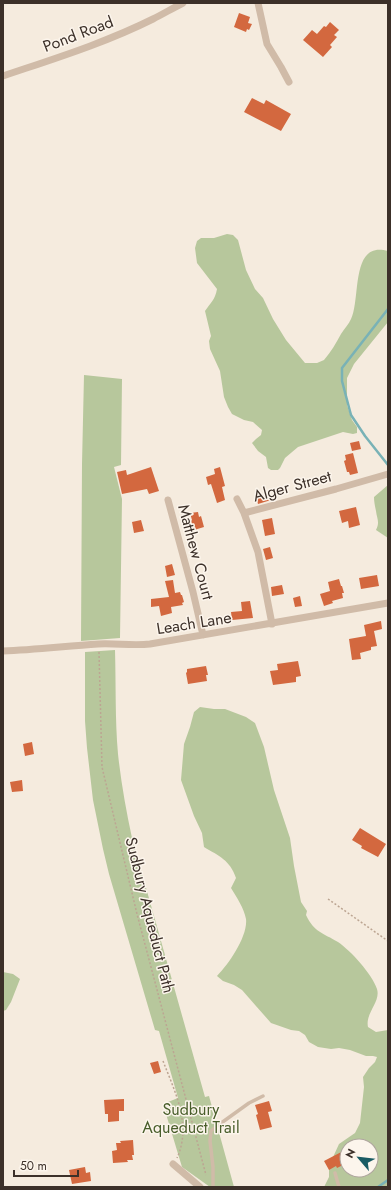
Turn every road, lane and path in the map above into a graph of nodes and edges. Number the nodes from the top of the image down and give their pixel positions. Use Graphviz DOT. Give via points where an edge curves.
graph roads {
  1 [pos="183,3"];
  2 [pos="258,3"];
  3 [pos="3,76"];
  4 [pos="289,82"];
  5 [pos="388,474"];
  6 [pos="237,499"];
  7 [pos="168,500"];
  8 [pos="244,513"];
  9 [pos="388,604"];
  10 [pos="272,624"];
  11 [pos="203,635"];
  12 [pos="98,644"];
  13 [pos="3,651"];
  14 [pos="328,899"];
  15 [pos="388,940"];
  16 [pos="163,1061"];
  17 [pos="263,1096"];
  18 [pos="173,1164"];
  19 [pos="335,1173"];
  20 [pos="207,1179"];
  21 [pos="200,1187"];
  22 [pos="212,1187"];
  23 [pos="339,1187"];
  1 -- 3 [label="street, Pond Road" via="152,20 104,40"];
  2 -- 4 [label="street" via="267,44"];
  5 -- 8 [label="street, Alger Street"];
  6 -- 8 [label="street"];
  7 -- 11 [label="street, Matthew Court"];
  8 -- 10 [label="street, Alger Street" via="258,552"];
  9 -- 10 [label="street, Leach Lane"];
  10 -- 11 [label="street, Leach Lane"];
  11 -- 12 [label="street, Leach Lane" via="143,645"];
  12 -- 13 [label="street, Leach Lane"];
  12 -- 20 [label="path, Sudbury Aqueduct Path" via="102,767 137,914"];
  14 -- 15 [label="path"];
  16 -- 18 [label="path" via="179,1104 183,1126 182,1145"];
  17 -- 22 [label="lane" via="211,1132 214,1182"];
  18 -- 21 [label="street"];
  19 -- 23 [label="lane"];
}
